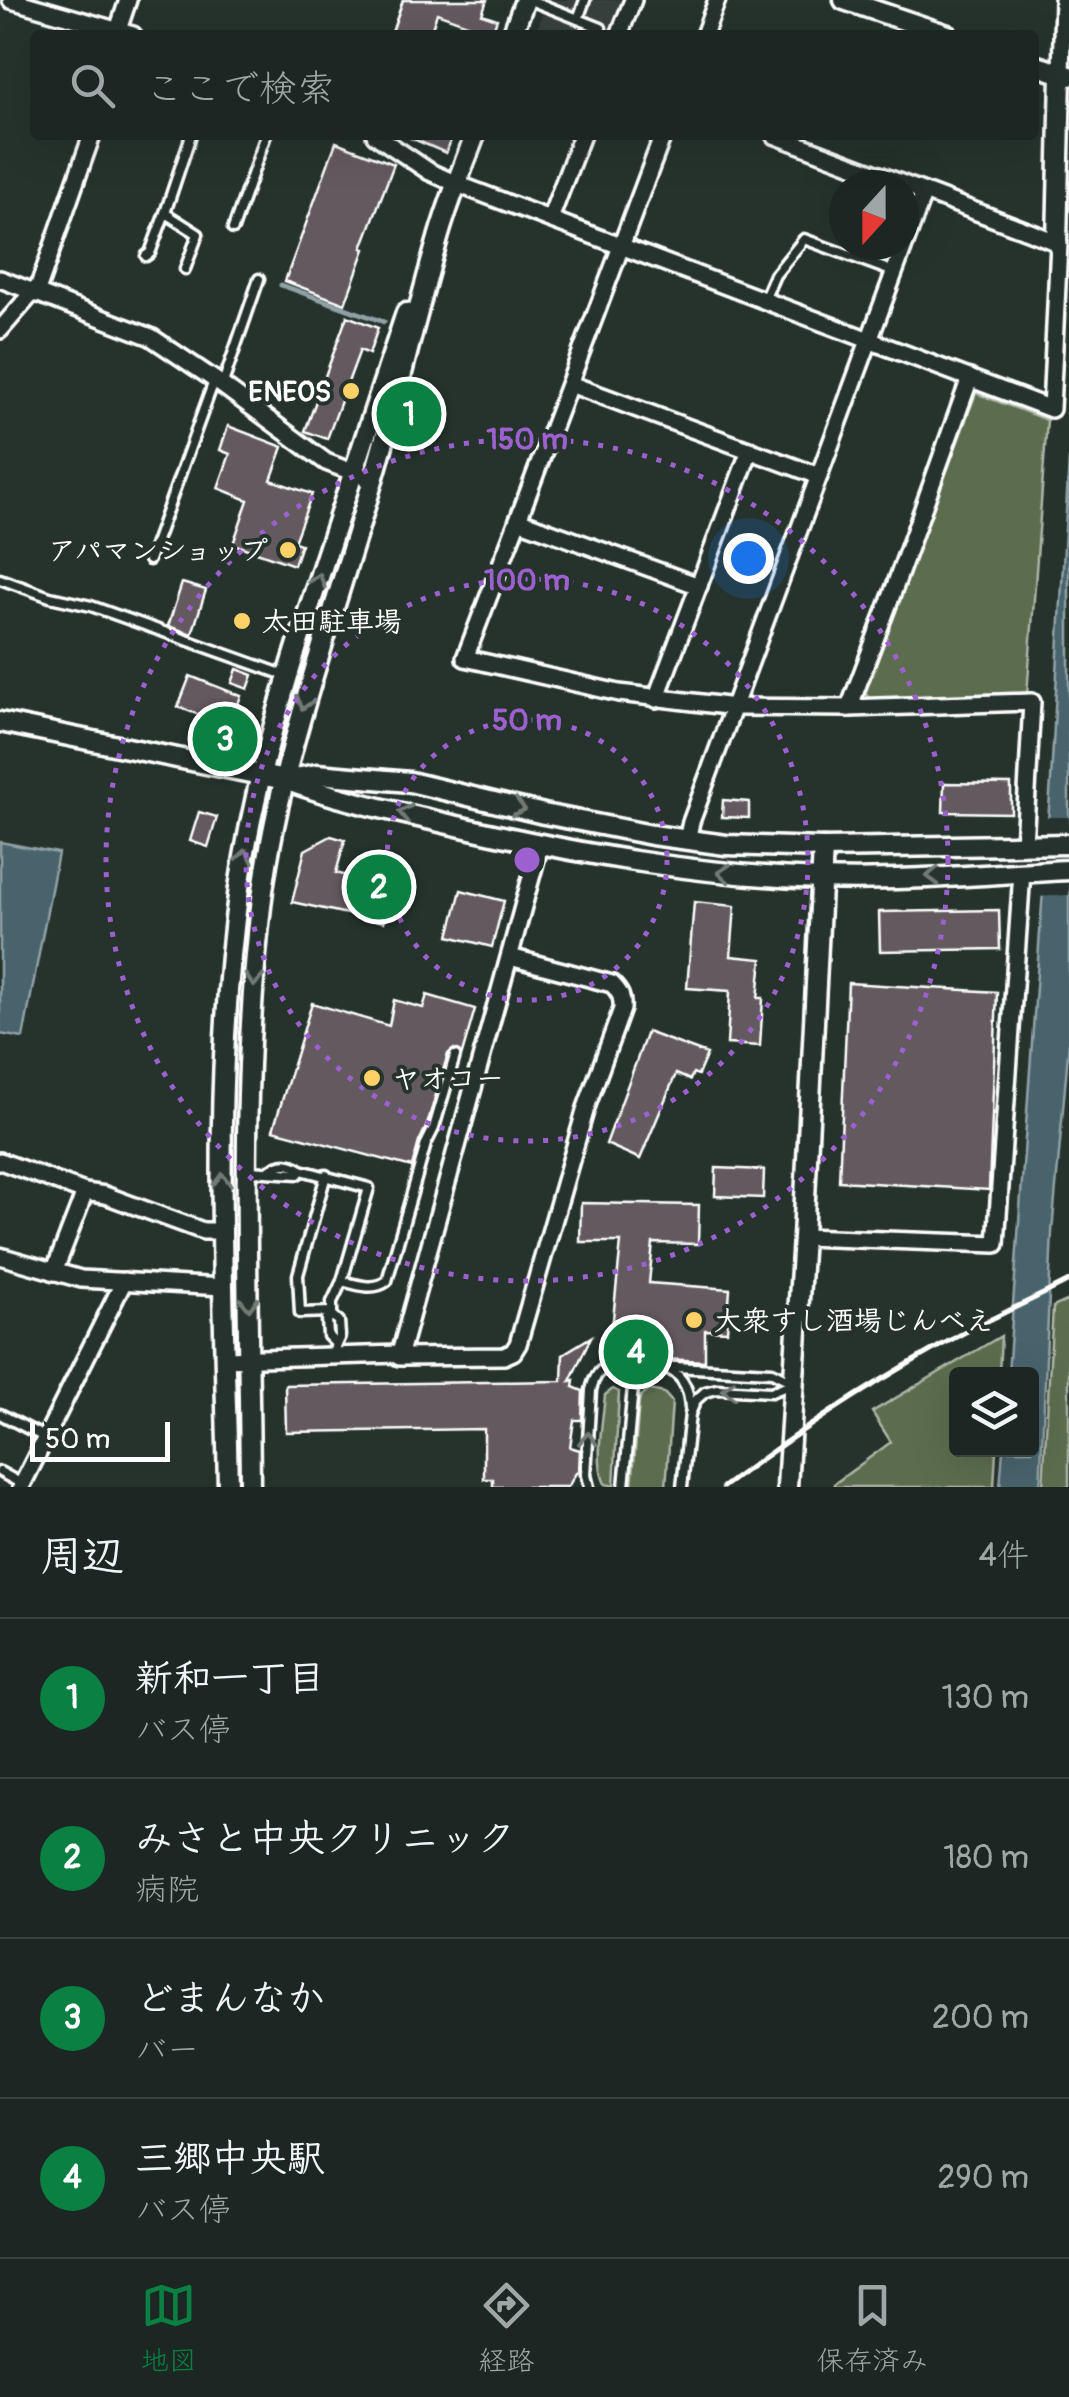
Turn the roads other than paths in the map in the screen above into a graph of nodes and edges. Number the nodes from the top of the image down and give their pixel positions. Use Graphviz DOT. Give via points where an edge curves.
graph roads {
  1 [pos="11,0"];
  2 [pos="128,0"];
  3 [pos="528,0"];
  4 [pos="585,0"];
  5 [pos="633,0"];
  6 [pos="717,0"];
  7 [pos="844,0"];
  8 [pos="1063,0"];
  9 [pos="49,5"];
  10 [pos="578,19"];
  11 [pos="601,28"];
  12 [pos="115,30"];
  13 [pos="120,30"];
  14 [pos="514,30"];
  15 [pos="622,30"];
  16 [pos="706,30"];
  17 [pos="933,30"];
  18 [pos="1039,67"];
  19 [pos="1065,75"];
  20 [pos="90,140"];
  21 [pos="189,140"];
  22 [pos="264,140"];
  23 [pos="382,140"];
  24 [pos="473,140"];
  25 [pos="580,140"];
  26 [pos="661,140"];
  27 [pos="787,140"];
  28 [pos="457,184"];
  29 [pos="924,192"];
  30 [pos="165,214"];
  31 [pos="550,219"];
  32 [pos="233,230"];
  33 [pos="437,239"];
  34 [pos="1057,242"];
  35 [pos="620,246"];
  36 [pos="146,256"];
  37 [pos="185,269"];
  38 [pos="894,272"];
  39 [pos="259,279"];
  40 [pos="0,280"];
  41 [pos="34,293"];
  42 [pos="764,300"];
  43 [pos="0,330"];
  44 [pos="869,340"];
  45 [pos="970,378"];
  46 [pos="218,383"];
  47 [pos="570,384"];
  48 [pos="750,450"];
  49 [pos="353,473"];
  50 [pos="819,476"];
  51 [pos="373,480"];
  52 [pos="518,520"];
  53 [pos="149,560"];
  54 [pos="0,579"];
  55 [pos="698,586"];
  56 [pos="287,676"];
  57 [pos="656,698"];
  58 [pos="736,707"];
  59 [pos="849,708"];
  60 [pos="0,722"];
  61 [pos="261,774"];
  62 [pos="285,780"];
  63 [pos="687,840"];
  64 [pos="1069,844"];
  65 [pos="1028,845"];
  66 [pos="540,846"];
  67 [pos="823,848"];
  68 [pos="1069,870"];
  69 [pos="1026,872"];
  70 [pos="821,880"];
  71 [pos="510,957"];
  72 [pos="455,1056"];
  73 [pos="0,1161"];
  74 [pos="247,1170"];
  75 [pos="326,1175"];
  76 [pos="85,1192"];
  77 [pos="222,1232"];
  78 [pos="803,1237"];
  79 [pos="0,1256"];
  80 [pos="54,1272"];
  81 [pos="124,1281"];
  82 [pos="342,1281"];
  83 [pos="223,1287"];
  84 [pos="332,1314"];
  85 [pos="335,1350"];
  86 [pos="400,1354"];
  87 [pos="250,1358"];
  88 [pos="225,1359"];
  89 [pos="635,1366"];
  90 [pos="666,1367"];
  91 [pos="794,1383"];
  92 [pos="0,1414"];
  93 [pos="690,1414"];
  94 [pos="46,1438"];
  95 [pos="0,1472"];
  96 [pos="23,1483"];
  97 [pos="43,1487"];
  98 [pos="228,1487"];
  99 [pos="250,1487"];
  100 [pos="589,1487"];
  101 [pos="624,1487"];
  102 [pos="682,1487"];
  103 [pos="787,1487"];
  1 -- 9 [label="street"];
  2 -- 13 [label="street"];
  3 -- 10 [label="lane"];
  3 -- 14 [label="street"];
  4 -- 10 [label="lane"];
  5 -- 15 [label="street"];
  6 -- 16 [label="street"];
  7 -- 17 [label="street"];
  8 -- 19 [label="street"];
  9 -- 12 [label="street"];
  10 -- 11 [label="lane"];
  18 -- 19 [label="street"];
  19 -- 34 [label="street"];
  20 -- 41 [label="street"];
  21 -- 30 [label="lane"];
  22 -- 32 [label="lane"];
  23 -- 28 [label="street"];
  24 -- 28 [label="street"];
  25 -- 31 [label="street"];
  26 -- 35 [label="street"];
  27 -- 29 [label="street"];
  28 -- 31 [label="street"];
  28 -- 33 [label="street"];
  29 -- 34 [label="street"];
  29 -- 38 [label="street"];
  30 -- 36 [label="lane"];
  30 -- 37 [label="lane" via="198,234"];
  31 -- 35 [label="street"];
  33 -- 49 [label="street"];
  33 -- 51 [label="street"];
  34 -- 45 [label="street" via="1051,409"];
  35 -- 42 [label="street"];
  35 -- 47 [label="street"];
  38 -- 42 [label="lane" via="804,239"];
  38 -- 44 [label="street"];
  39 -- 46 [label="lane"];
  40 -- 41 [label="street"];
  41 -- 43 [label="street"];
  41 -- 46 [label="street" via="151,337"];
  42 -- 44 [label="street"];
  44 -- 45 [label="street"];
  44 -- 50 [label="street"];
  45 -- 59 [label="street"];
  46 -- 49 [label="street" via="326,462"];
  46 -- 53 [label="lane"];
  47 -- 48 [label="street"];
  47 -- 52 [label="street"];
  48 -- 50 [label="street"];
  48 -- 55 [label="street"];
  49 -- 51 [label="street"];
  56 -- 49 [label="street, one-way"];
  50 -- 58 [label="street"];
  51 -- 62 [label="street, one-way"];
  52 -- 55 [label="street"];
  52 -- 57 [label="street" via="466,658"];
  54 -- 56 [label="lane"];
  55 -- 57 [label="street"];
  56 -- 61 [label="street"];
  57 -- 58 [label="street"];
  58 -- 59 [label="street"];
  58 -- 63 [label="street"];
  59 -- 65 [label="street" via="1032,702"];
  60 -- 61 [label="street"];
  61 -- 62 [label="street"];
  77 -- 61 [label="street, one-way" via="229,995 239,890"];
  62 -- 63 [label="street, one-way" via="317,774 410,782"];
  66 -- 62 [label="street, one-way"];
  62 -- 74 [label="street, one-way" via="257,944"];
  63 -- 67 [label="street"];
  64 -- 65 [label="street"];
  65 -- 67 [label="street"];
  70 -- 66 [label="street, one-way"];
  66 -- 71 [label="street"];
  67 -- 70 [label="street"];
  68 -- 69 [label="street"];
  69 -- 70 [label="street, one-way"];
  69 -- 78 [label="street" via="996,1244"];
  70 -- 78 [label="street"];
  71 -- 86 [label="street"];
  71 -- 86 [label="street" via="612,984 622,1009 513,1352"];
  72 -- 82 [label="lane" via="388,1281"];
  73 -- 76 [label="street"];
  74 -- 75 [label="lane"];
  74 -- 87 [label="street, one-way"];
  75 -- 82 [label="lane" via="369,1188"];
  75 -- 84 [label="lane" via="298,1275 300,1313"];
  76 -- 77 [label="street"];
  76 -- 80 [label="street"];
  77 -- 83 [label="street"];
  78 -- 91 [label="street"];
  79 -- 80 [label="street"];
  80 -- 81 [label="street"];
  81 -- 83 [label="street"];
  81 -- 94 [label="street"];
  82 -- 84 [label="lane"];
  83 -- 88 [label="street"];
  84 -- 85 [label="lane" via="339,1320"];
  85 -- 86 [label="street"];
  85 -- 87 [label="street"];
  87 -- 88 [label="street"];
  87 -- 99 [label="street"];
  88 -- 98 [label="street"];
  89 -- 90 [label="lane"];
  100 -- 89 [label="lane, one-way" via="594,1379 606,1366"];
  89 -- 101 [label="lane"];
  90 -- 91 [label="lane" via="772,1372"];
  90 -- 93 [label="lane" via="683,1380"];
  91 -- 93 [label="lane, one-way" via="771,1392 705,1392"];
  91 -- 103 [label="street"];
  92 -- 94 [label="lane"];
  93 -- 102 [label="lane"];
  94 -- 96 [label="street"];
  95 -- 96 [label="lane"];
  96 -- 97 [label="street"];
}
